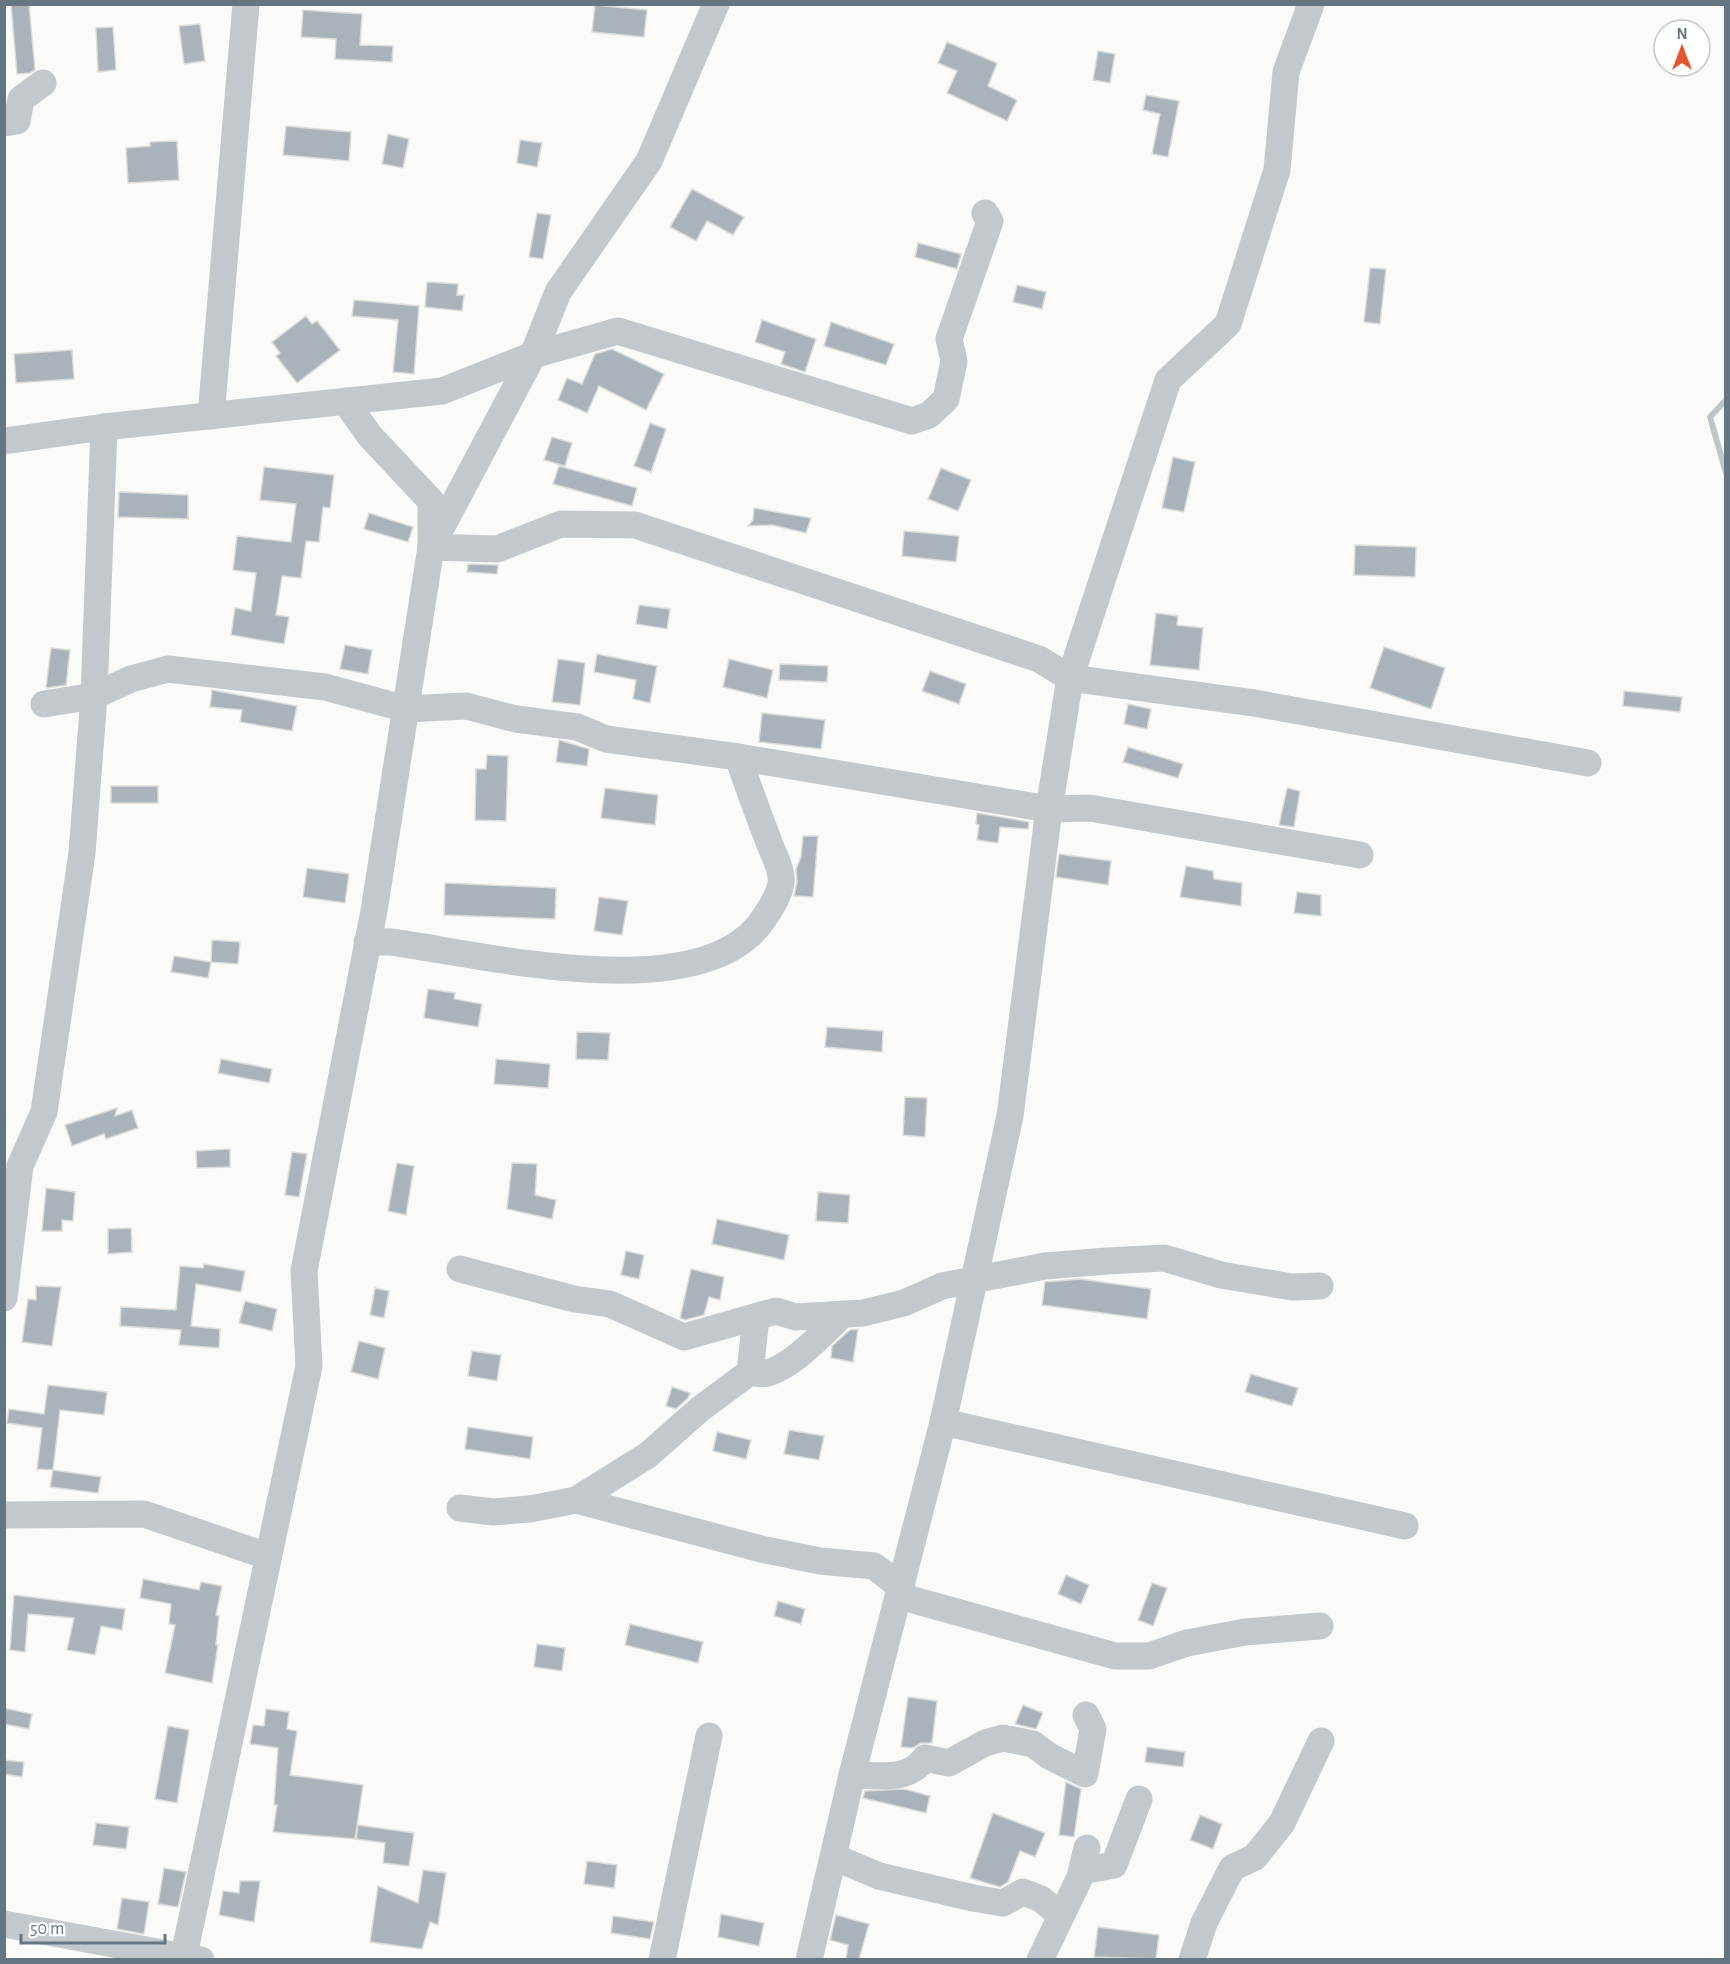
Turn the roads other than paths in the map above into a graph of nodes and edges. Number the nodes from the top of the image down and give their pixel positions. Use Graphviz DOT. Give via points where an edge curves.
graph roads {
  1 [pos="246,4"];
  2 [pos="716,4"];
  3 [pos="1311,4"];
  4 [pos="43,83"];
  5 [pos="4,123"];
  6 [pos="985,213"];
  7 [pos="533,356"];
  8 [pos="345,401"];
  9 [pos="211,416"];
  10 [pos="104,427"];
  11 [pos="4,441"];
  12 [pos="431,547"];
  13 [pos="1070,678"];
  14 [pos="94,696"];
  15 [pos="44,704"];
  16 [pos="406,709"];
  17 [pos="738,757"];
  18 [pos="1588,763"];
  19 [pos="1049,809"];
  20 [pos="1360,855"];
  21 [pos="367,942"];
  22 [pos="460,1269"];
  23 [pos="974,1279"];
  24 [pos="1320,1286"];
  25 [pos="4,1298"];
  26 [pos="842,1315"];
  27 [pos="756,1317"];
  28 [pos="796,1317"];
  29 [pos="814,1342"];
  30 [pos="750,1372"];
  31 [pos="943,1422"];
  32 [pos="576,1500"];
  33 [pos="460,1508"];
  34 [pos="4,1515"];
  35 [pos="1405,1526"];
  36 [pos="267,1556"];
  37 [pos="900,1591"];
  38 [pos="1320,1626"];
  39 [pos="1086,1715"];
  40 [pos="709,1736"];
  41 [pos="1321,1741"];
  42 [pos="852,1775"];
  43 [pos="1139,1799"];
  44 [pos="834,1857"];
  45 [pos="1061,1915"];
  46 [pos="4,1924"];
  47 [pos="189,1958"];
  48 [pos="662,1959"];
  49 [pos="809,1959"];
  50 [pos="1040,1959"];
  51 [pos="1192,1959"];
  1 -- 9 [label="street"];
  2 -- 7 [label="street" via="649,161 558,292"];
  3 -- 13 [label="street" via="1286,72 1277,170 1228,324 1168,380"];
  4 -- 5 [label="street" via="21,99 17,121"];
  6 -- 7 [label="street" via="990,221 949,339 954,361 946,399 930,415 912,421 618,331"];
  7 -- 8 [label="street" via="442,391"];
  7 -- 12 [label="street"];
  8 -- 9 [label="street"];
  8 -- 12 [label="street" via="370,436 432,501"];
  9 -- 10 [label="street"];
  10 -- 11 [label="street"];
  10 -- 14 [label="street"];
  12 -- 13 [label="street" via="497,549 561,524 635,525 1039,659"];
  12 -- 16 [label="street"];
  13 -- 18 [label="street" via="1254,703"];
  13 -- 19 [label="street"];
  14 -- 15 [label="street"];
  14 -- 16 [label="street" via="168,669 325,687"];
  14 -- 25 [label="street" via="82,853 44,1112 20,1166"];
  16 -- 17 [label="street" via="466,706 516,719 577,727 606,739"];
  16 -- 21 [label="street"];
  17 -- 19 [label="street"];
  17 -- 21 [label="street" via="782,878 773,904 757,929 731,948 682,966 596,969"];
  19 -- 20 [label="street" via="1090,807"];
  19 -- 23 [label="street" via="1010,1116"];
  21 -- 36 [label="street" via="304,1271 309,1366"];
  22 -- 27 [label="street" via="574,1299 610,1304 684,1337"];
  23 -- 24 [label="street" via="1045,1266 1164,1258 1221,1275 1292,1287"];
  23 -- 26 [label="street" via="942,1286 904,1303"];
  23 -- 31 [label="street"];
  26 -- 28 [label="street"];
  26 -- 29 [label="street"];
  27 -- 28 [label="street" via="776,1311"];
  27 -- 30 [label="street"];
  28 -- 29 [label="street"];
  29 -- 30 [label="street" via="768,1374"];
  30 -- 32 [label="street" via="648,1455"];
  31 -- 35 [label="street"];
  31 -- 37 [label="street"];
  32 -- 33 [label="street" via="493,1512"];
  32 -- 37 [label="street" via="761,1549 820,1561 874,1566"];
  34 -- 36 [label="street" via="144,1514"];
  36 -- 47 [label="street"];
  37 -- 38 [label="street" via="1115,1656 1149,1656 1187,1642 1245,1632"];
  37 -- 42 [label="street"];
  39 -- 42 [label="street" via="1093,1729 1086,1774 1033,1744 1003,1738 985,1743 949,1763 925,1758 906,1774"];
  40 -- 48 [label="street"];
  41 -- 51 [label="street" via="1282,1823 1255,1857 1232,1868 1204,1923"];
  42 -- 44 [label="street"];
  43 -- 45 [label="street" via="1114,1865 1087,1870 1085,1857"];
  44 -- 45 [label="street" via="879,1876 973,1898 1003,1903 1023,1892 1041,1899"];
  44 -- 49 [label="street"];
  45 -- 50 [label="street"];
  46 -- 47 [label="street"];
}
